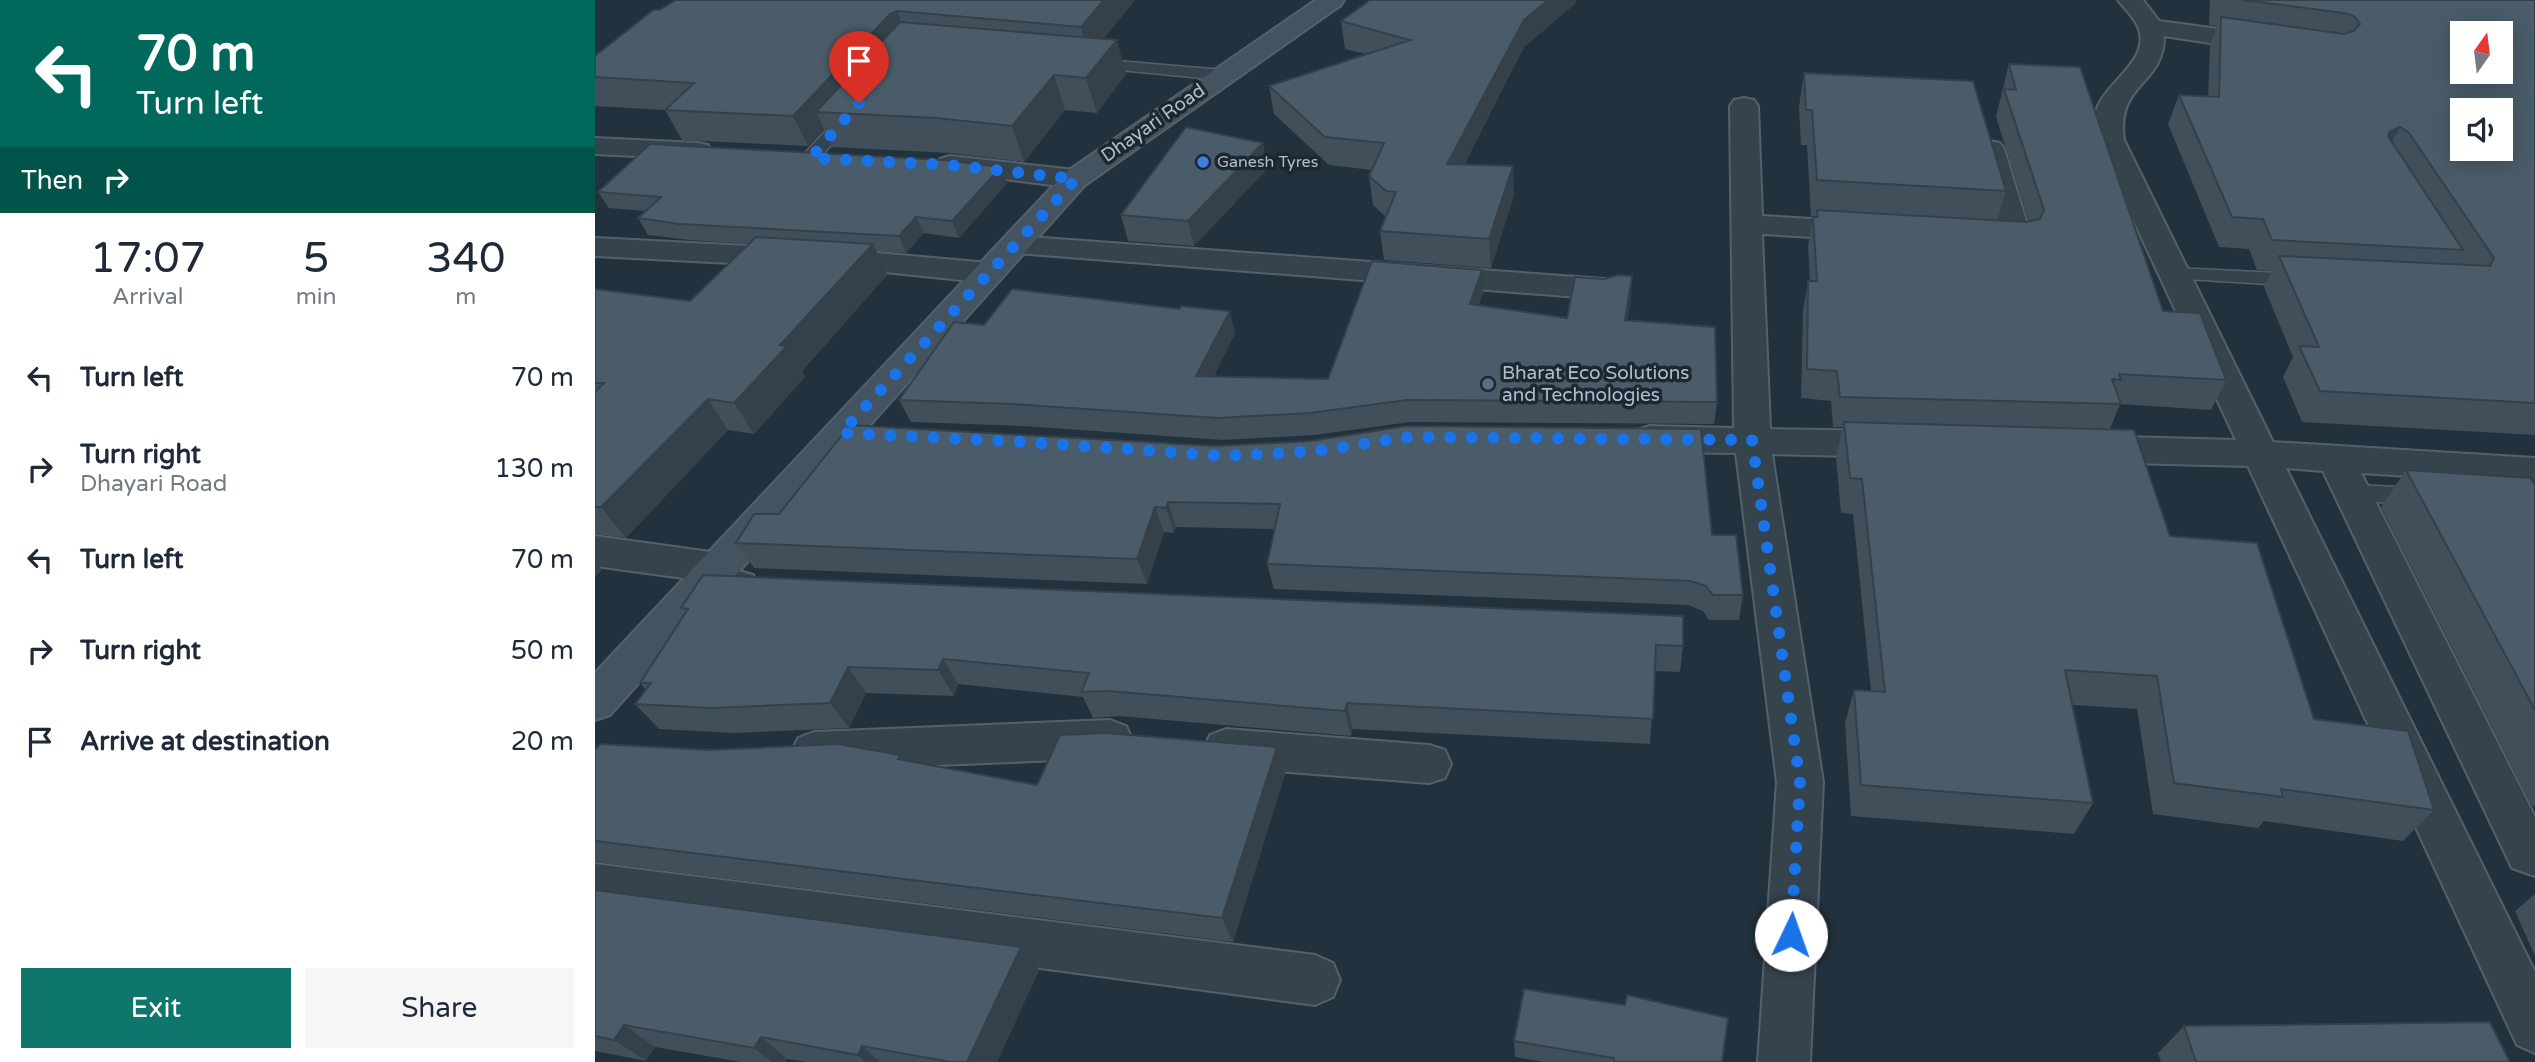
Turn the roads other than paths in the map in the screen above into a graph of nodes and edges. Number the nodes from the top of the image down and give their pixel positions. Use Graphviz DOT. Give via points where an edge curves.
graph roads {
  1 [pos="1332,0"];
  2 [pos="2141,14"];
  3 [pos="2289,46"];
  4 [pos="1072,62"];
  5 [pos="1223,75"];
  6 [pos="864,98"];
  7 [pos="1744,106"];
  8 [pos="1983,123"];
  9 [pos="595,146"];
  10 [pos="730,153"];
  11 [pos="811,157"];
  12 [pos="922,164"];
  13 [pos="1076,179"];
  14 [pos="1748,224"];
  15 [pos="1896,233"];
  16 [pos="1950,236"];
  17 [pos="1015,245"];
  18 [pos="595,247"];
  19 [pos="989,273"];
  20 [pos="2176,274"];
  21 [pos="2315,281"];
  22 [pos="1604,289"];
  23 [pos="841,433"];
  24 [pos="883,435"];
  25 [pos="1615,439"];
  26 [pos="1752,440"];
  27 [pos="1917,444"];
  28 [pos="2055,448"];
  29 [pos="2262,454"];
  30 [pos="2533,474"];
  31 [pos="2345,476"];
  32 [pos="2437,496"];
  33 [pos="595,551"];
  34 [pos="718,568"];
  35 [pos="769,587"];
  36 [pos="595,702"];
  37 [pos="774,753"];
  38 [pos="1429,764"];
  39 [pos="2535,854"];
  40 [pos="595,886"];
  41 [pos="1315,980"];
  42 [pos="2535,1027"];
  43 [pos="1784,1062"];
  1 -- 5 [label="main road, Dhayari Road"];
  2 -- 3 [label="street"];
  2 -- 20 [label="street" via="2150,54 2109,107 2106,123 2110,140"];
  4 -- 5 [label="lane"];
  5 -- 13 [label="main road, Dhayari Road"];
  6 -- 11 [label="lane"];
  7 -- 14 [label="street"];
  8 -- 16 [label="street" via="2017,240"];
  9 -- 10 [label="street"];
  12 -- 13 [label="street"];
  13 -- 17 [label="main road, Dhayari Road"];
  14 -- 15 [label="street"];
  14 -- 26 [label="street"];
  17 -- 19 [label="main road, Dhayari Road"];
  17 -- 22 [label="street"];
  18 -- 19 [label="street" via="853,260"];
  19 -- 23 [label="main road, Dhayari Road"];
  20 -- 21 [label="lane"];
  20 -- 29 [label="street"];
  23 -- 24 [label="street"];
  23 -- 34 [label="main road, Dhayari Road"];
  25 -- 26 [label="street"];
  26 -- 27 [label="street"];
  26 -- 43 [label="street" via="1800,782"];
  28 -- 29 [label="street"];
  29 -- 31 [label="street"];
  29 -- 42 [label="street"];
  30 -- 31 [label="street"];
  31 -- 32 [label="lane"];
  31 -- 39 [label="street" via="2529,853"];
  33 -- 34 [label="street"];
  34 -- 35 [label="street" via="727,585"];
  34 -- 36 [label="main road, Dhayari Road"];
  37 -- 38 [label="street" via="1119,738"];
  40 -- 41 [label="street"];
}
